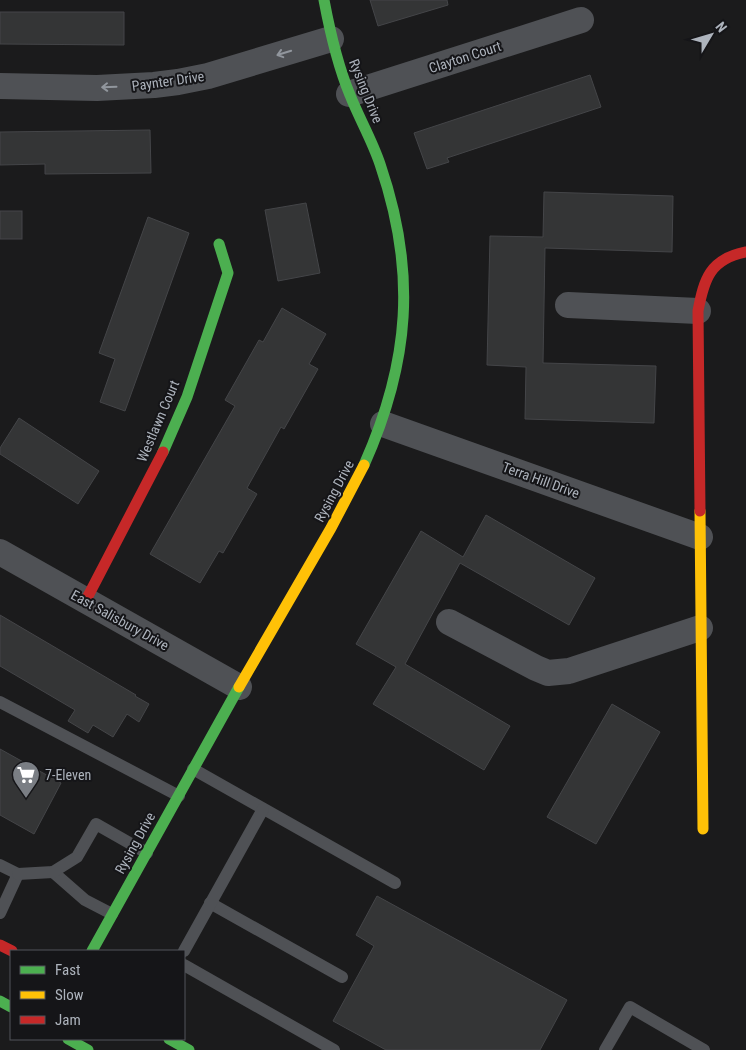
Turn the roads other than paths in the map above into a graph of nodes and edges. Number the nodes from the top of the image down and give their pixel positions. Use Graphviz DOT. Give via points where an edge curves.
graph roads {
  1 [pos="324,0"];
  2 [pos="581,20"];
  3 [pos="331,39"];
  4 [pos="0,86"];
  5 [pos="349,94"];
  6 [pos="219,244"];
  7 [pos="746,252"];
  8 [pos="568,304"];
  9 [pos="698,311"];
  10 [pos="383,424"];
  11 [pos="700,537"];
  12 [pos="0,552"];
  13 [pos="86,600"];
  14 [pos="448,622"];
  15 [pos="700,628"];
  16 [pos="239,687"];
  17 [pos="0,702"];
  18 [pos="194,769"];
  19 [pos="179,796"];
  20 [pos="263,809"];
  21 [pos="703,829"];
  22 [pos="147,853"];
  23 [pos="0,865"];
  24 [pos="53,872"];
  25 [pos="18,874"];
  26 [pos="394,883"];
  27 [pos="210,903"];
  28 [pos="0,913"];
  29 [pos="112,914"];
  30 [pos="93,950"];
  31 [pos="185,950"];
  32 [pos="185,966"];
  33 [pos="342,977"];
  34 [pos="70,1040"];
  35 [pos="170,1040"];
  36 [pos="696,1048"];
  37 [pos="88,1050"];
  38 [pos="188,1050"];
  39 [pos="334,1050"];
  40 [pos="605,1050"];
  1 -- 3 [label="street, Rysing Drive"];
  2 -- 5 [label="street, Clayton Court"];
  3 -- 4 [label="street, Paynter Drive, one-way" via="178,82 97,88"];
  3 -- 5 [label="street, Rysing Drive"];
  5 -- 10 [label="street, Rysing Drive" via="382,170 402,259 402,336 394,385"];
  6 -- 13 [label="street, Westlawn Court" via="228,274 187,397 161,456"];
  7 -- 9 [label="street" via="720,263 705,280"];
  8 -- 9 [label="street"];
  9 -- 11 [label="street"];
  10 -- 11 [label="street, Terra Hill Drive"];
  10 -- 16 [label="street, Rysing Drive" via="342,510"];
  11 -- 15 [label="street"];
  12 -- 13 [label="street, East Salisbury Drive"];
  13 -- 16 [label="street, East Salisbury Drive"];
  14 -- 15 [label="street" via="548,672 569,671"];
  15 -- 21 [label="street"];
  16 -- 18 [label="street, Rysing Drive"];
  17 -- 19 [label="lane"];
  18 -- 19 [label="street, Rysing Drive"];
  18 -- 20 [label="lane"];
  19 -- 22 [label="street, Rysing Drive"];
  20 -- 26 [label="lane"];
  20 -- 27 [label="lane"];
  22 -- 24 [label="lane" via="96,824 77,857"];
  22 -- 29 [label="street, Rysing Drive"];
  23 -- 25 [label="lane"];
  24 -- 25 [label="lane"];
  24 -- 29 [label="lane" via="85,900"];
  25 -- 28 [label="lane"];
  27 -- 31 [label="lane"];
  27 -- 33 [label="lane"];
  29 -- 30 [label="street, Rysing Drive"];
  32 -- 39 [label="lane"];
  34 -- 37 [label="street"];
  35 -- 38 [label="street"];
  36 -- 40 [label="lane" via="630,1007"];
}
